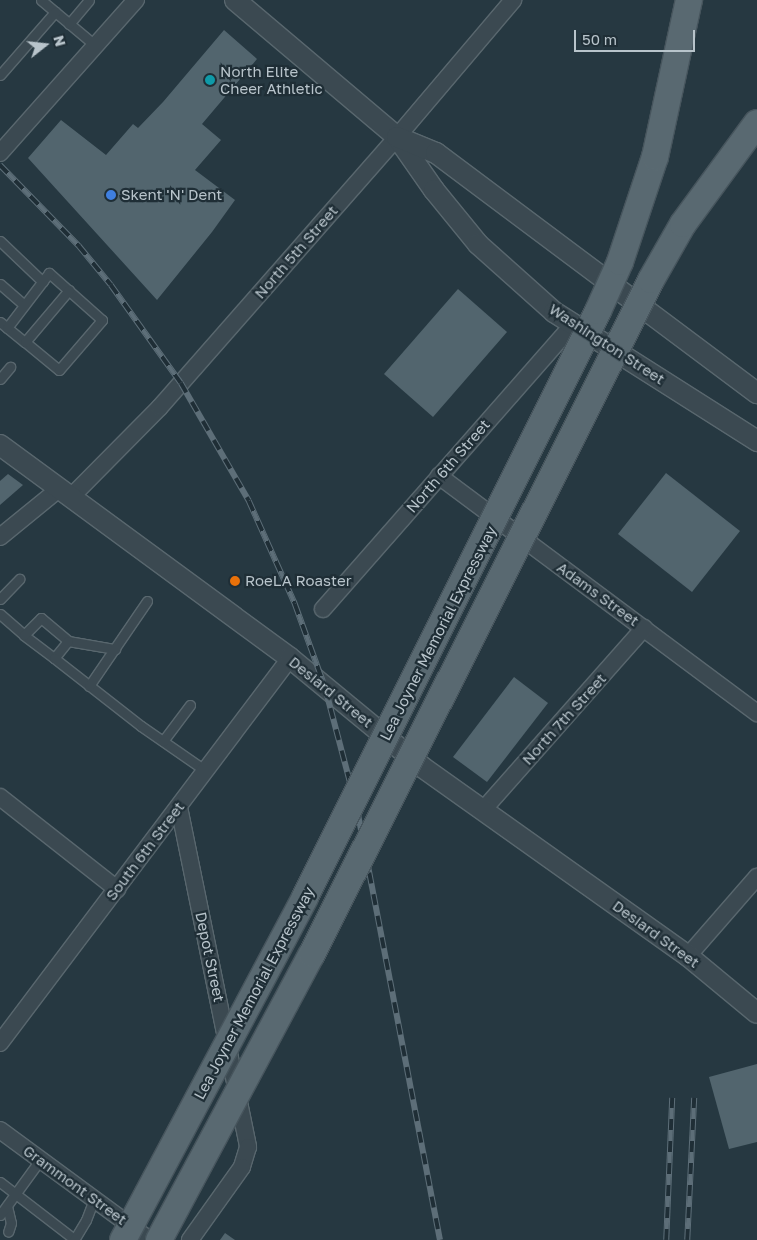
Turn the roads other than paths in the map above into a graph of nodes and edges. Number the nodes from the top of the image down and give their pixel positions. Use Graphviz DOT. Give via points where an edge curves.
graph roads {
  1 [pos="41,0"];
  2 [pos="90,0"];
  3 [pos="136,0"];
  4 [pos="235,0"];
  5 [pos="513,0"];
  6 [pos="689,0"];
  7 [pos="55,12"];
  8 [pos="69,24"];
  9 [pos="96,46"];
  10 [pos="0,75"];
  11 [pos="757,123"];
  12 [pos="398,137"];
  13 [pos="0,154"];
  14 [pos="0,241"];
  15 [pos="43,282"];
  16 [pos="0,284"];
  17 [pos="69,290"];
  18 [pos="24,305"];
  19 [pos="574,324"];
  20 [pos="4,325"];
  21 [pos="25,342"];
  22 [pos="10,367"];
  23 [pos="0,379"];
  24 [pos="757,393"];
  25 [pos="757,441"];
  26 [pos="0,445"];
  27 [pos="439,476"];
  28 [pos="66,492"];
  29 [pos="0,537"];
  30 [pos="19,580"];
  31 [pos="0,599"];
  32 [pos="147,601"];
  33 [pos="324,609"];
  34 [pos="0,614"];
  35 [pos="644,628"];
  36 [pos="24,635"];
  37 [pos="68,641"];
  38 [pos="115,648"];
  39 [pos="54,658"];
  40 [pos="290,658"];
  41 [pos="89,686"];
  42 [pos="190,705"];
  43 [pos="757,713"];
  44 [pos="163,741"];
  45 [pos="206,771"];
  46 [pos="0,797"];
  47 [pos="179,807"];
  48 [pos="483,810"];
  49 [pos="757,877"];
  50 [pos="117,889"];
  51 [pos="688,956"];
  52 [pos="757,1013"];
  53 [pos="0,1043"];
  54 [pos="0,1130"];
  55 [pos="40,1160"];
  56 [pos="0,1182"];
  57 [pos="15,1194"];
  58 [pos="94,1199"];
  59 [pos="7,1206"];
  60 [pos="0,1215"];
  61 [pos="8,1232"];
  62 [pos="74,1240"];
  63 [pos="123,1240"];
  64 [pos="150,1240"];
  65 [pos="159,1240"];
  66 [pos="190,1240"];
  1 -- 7 [label="lane"];
  2 -- 8 [label="lane"];
  3 -- 9 [label="street"];
  4 -- 12 [label="street, Washington Street"];
  5 -- 12 [label="street, North 5th Street"];
  6 -- 63 [label="main road, Lea Joyner Memorial Expressway, bridge" via="655,157 620,262 598,311 305,897"];
  7 -- 8 [label="lane"];
  7 -- 10 [label="lane"];
  8 -- 9 [label="lane"];
  9 -- 13 [label="street"];
  11 -- 65 [label="main road, Lea Joyner Memorial Expressway, bridge" via="683,224 651,280 312,954"];
  12 -- 19 [label="street, Washington Street" via="434,190 478,244 554,312"];
  12 -- 24 [label="street, Washington Street" via="436,153"];
  12 -- 28 [label="street, North 5th Street" via="160,407"];
  14 -- 15 [label="lane"];
  15 -- 17 [label="lane" via="50,273"];
  15 -- 18 [label="lane"];
  16 -- 18 [label="lane"];
  17 -- 21 [label="lane"];
  17 -- 21 [label="lane" via="102,320 58,370"];
  18 -- 20 [label="lane"];
  19 -- 25 [label="street, Washington Street"];
  19 -- 27 [label="street, North 6th Street"];
  20 -- 21 [label="lane"];
  22 -- 23 [label="lane"];
  26 -- 28 [label="street, Desiard Street"];
  27 -- 33 [label="street, North 6th Street"];
  27 -- 35 [label="street, Adams Street"];
  28 -- 29 [label="street, North 5th Street"];
  28 -- 40 [label="street, Desiard Street"];
  30 -- 31 [label="lane"];
  32 -- 38 [label="lane"];
  34 -- 36 [label="lane"];
  35 -- 43 [label="street, Adams Street"];
  35 -- 48 [label="street, North 7th Street"];
  36 -- 37 [label="lane" via="41,618"];
  36 -- 39 [label="lane"];
  37 -- 38 [label="lane"];
  37 -- 39 [label="lane"];
  38 -- 41 [label="lane"];
  39 -- 41 [label="lane"];
  40 -- 45 [label="street, South 6th Street"];
  40 -- 48 [label="street, Desiard Street" via="422,767"];
  41 -- 44 [label="lane"];
  42 -- 44 [label="lane"];
  44 -- 45 [label="lane"];
  45 -- 47 [label="street, South 6th Street"];
  46 -- 50 [label="street"];
  47 -- 50 [label="street, South 6th Street"];
  47 -- 66 [label="street, Depot Street" via="248,1147 242,1168"];
  48 -- 51 [label="street, Desiard Street"];
  49 -- 51 [label="street"];
  50 -- 53 [label="street, South 6th Street"];
  51 -- 52 [label="street, Desiard Street"];
  54 -- 55 [label="street, Grammont Street"];
  55 -- 57 [label="lane"];
  55 -- 58 [label="street, Grammont Street"];
  56 -- 57 [label="lane"];
  57 -- 59 [label="lane"];
  57 -- 62 [label="lane"];
  58 -- 62 [label="lane"];
  58 -- 64 [label="street, Grammont Street"];
  59 -- 60 [label="lane"];
  59 -- 61 [label="lane" via="11,1223"];
}
